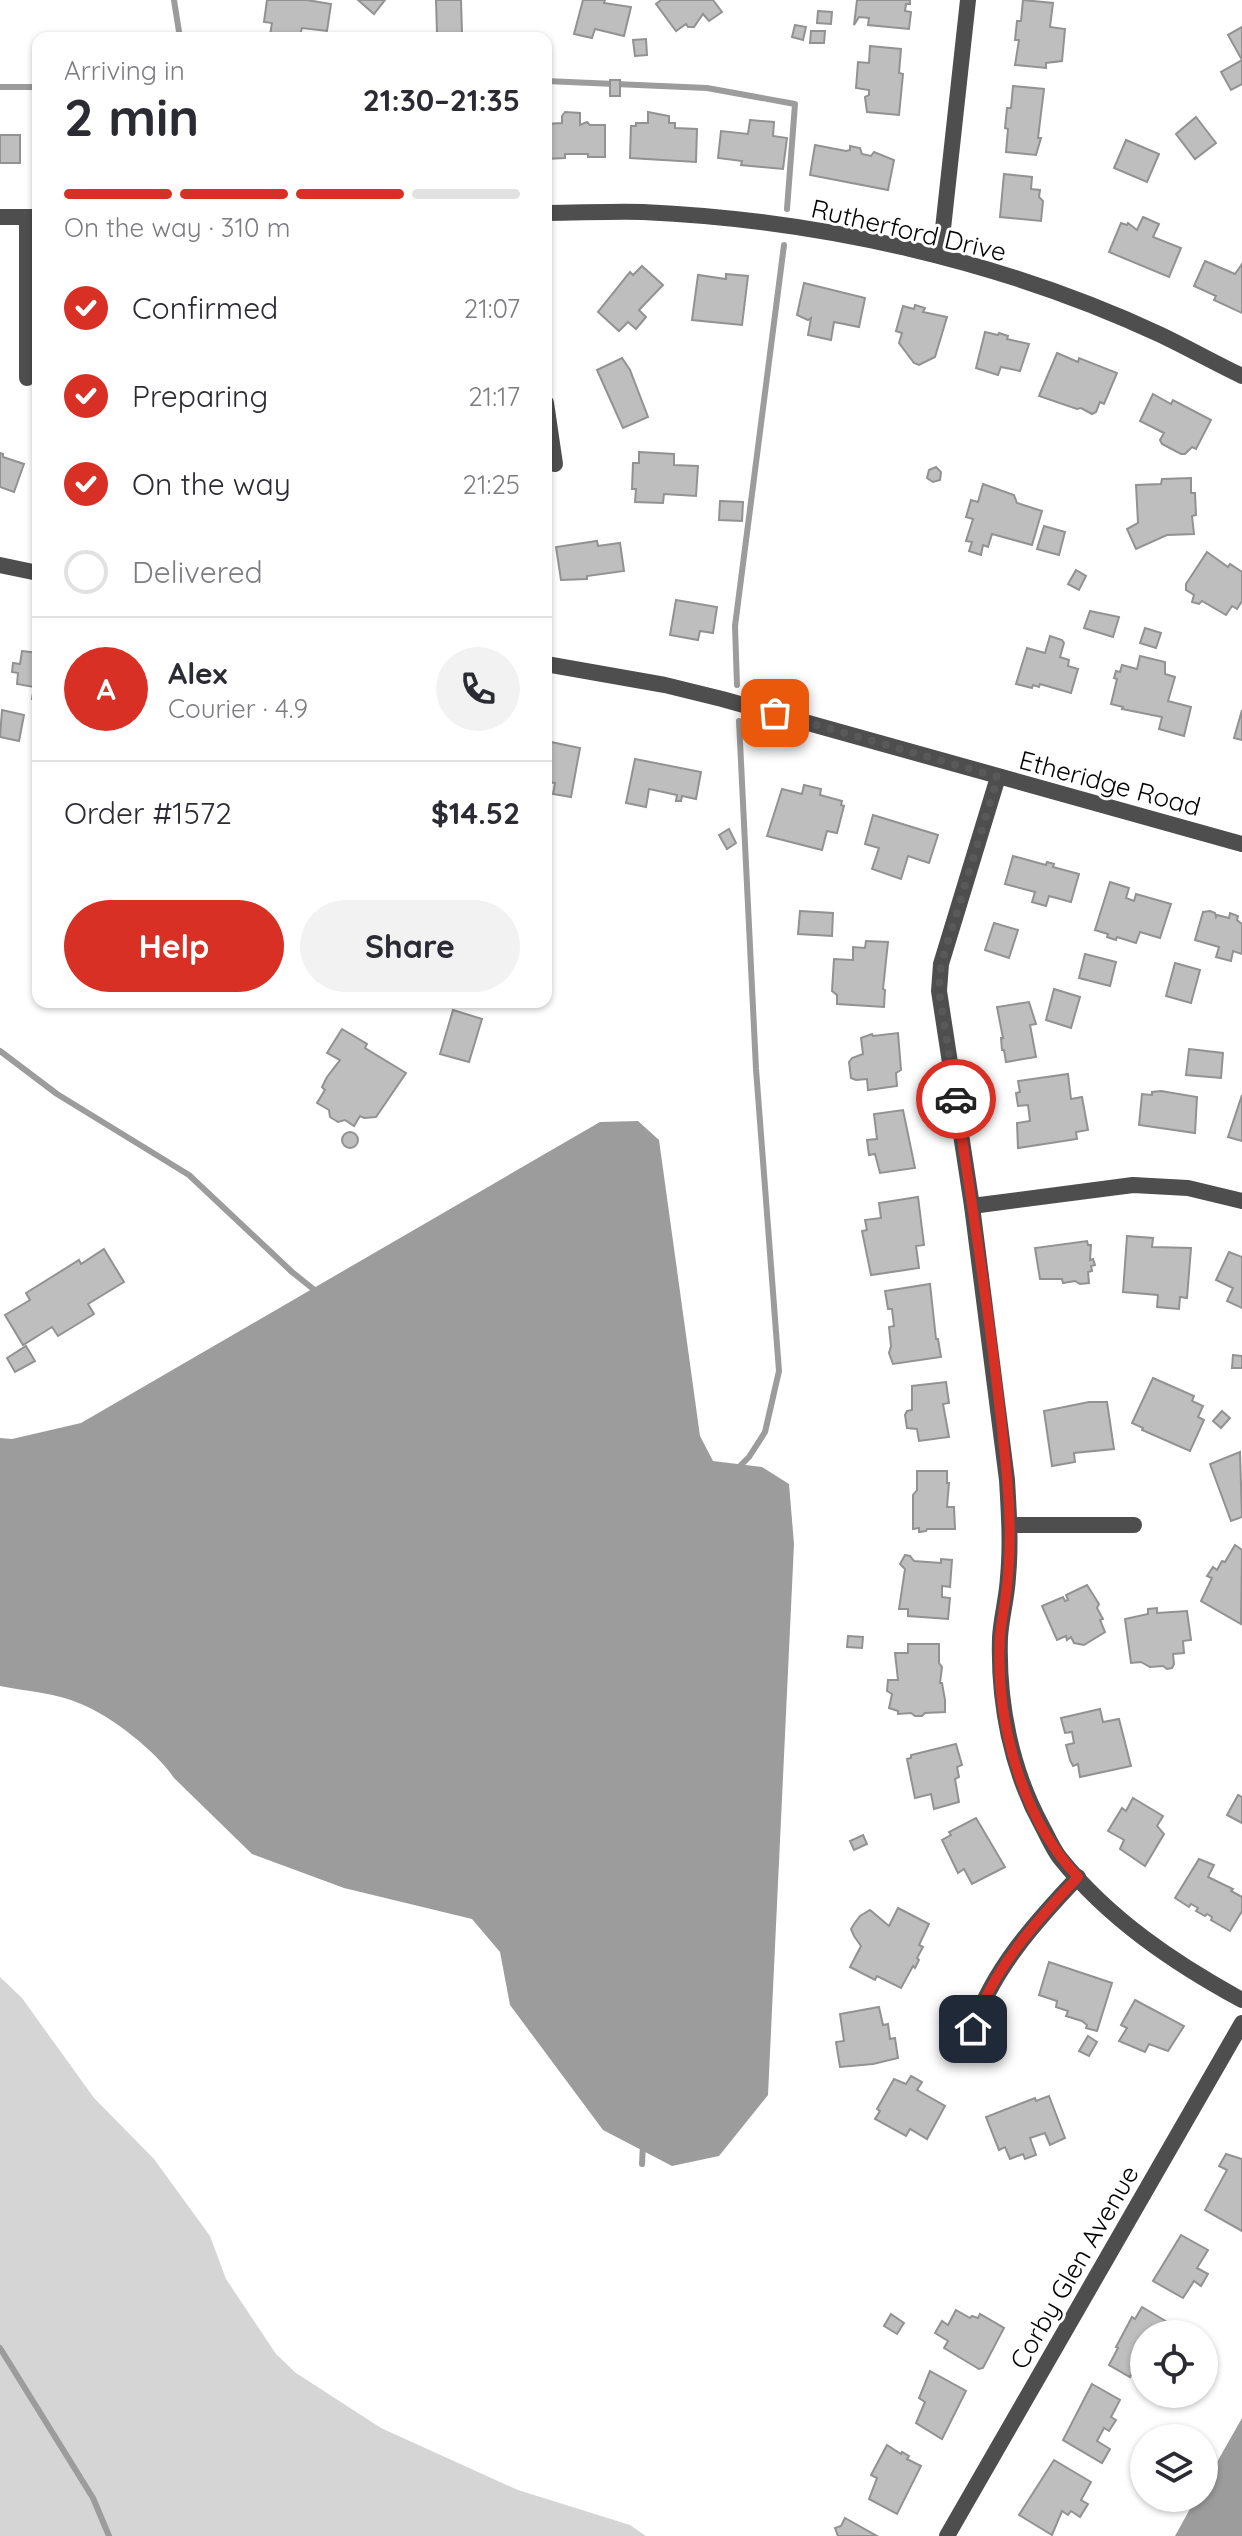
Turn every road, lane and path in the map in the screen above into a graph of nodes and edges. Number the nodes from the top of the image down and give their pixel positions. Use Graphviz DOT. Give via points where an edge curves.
graph roads {
  1 [pos="968,0"];
  2 [pos="552,213"];
  3 [pos="0,217"];
  4 [pos="32,217"];
  5 [pos="32,244"];
  6 [pos="940,256"];
  7 [pos="1242,376"];
  8 [pos="27,378"];
  9 [pos="552,444"];
  10 [pos="555,464"];
  11 [pos="0,565"];
  12 [pos="32,572"];
  13 [pos="552,665"];
  14 [pos="998,777"];
  15 [pos="1242,844"];
  16 [pos="1242,1201"];
  17 [pos="972,1206"];
  18 [pos="1010,1525"];
  19 [pos="1134,1525"];
  20 [pos="1078,1877"];
  21 [pos="1242,2000"];
  22 [pos="1242,2023"];
  23 [pos="973,2029"];
  24 [pos="947,2536"];
  1 -- 6 [label="street"];
  2 -- 6 [label="street, Rutherford Drive" via="641,212 745,221 824,231"];
  3 -- 4 [label="street"];
  5 -- 8 [label="street"];
  6 -- 7 [label="street, Rutherford Drive" via="1095,308"];
  9 -- 10 [label="street"];
  11 -- 12 [label="street"];
  13 -- 14 [label="street, Etheridge Road" via="722,699"];
  14 -- 15 [label="street, Etheridge Road"];
  14 -- 17 [label="street" via="948,939 939,991"];
  16 -- 17 [label="street" via="1188,1188 1133,1185"];
  17 -- 18 [label="street"];
  18 -- 19 [label="street"];
  18 -- 20 [label="street" via="1000,1636 1001,1693 1009,1736 1031,1805 1058,1856"];
  20 -- 21 [label="street" via="1142,1936 1189,1971"];
  20 -- 23 [label="street" via="1018,1948 980,2007"];
  22 -- 24 [label="street, Corby Glen Avenue"];
}
